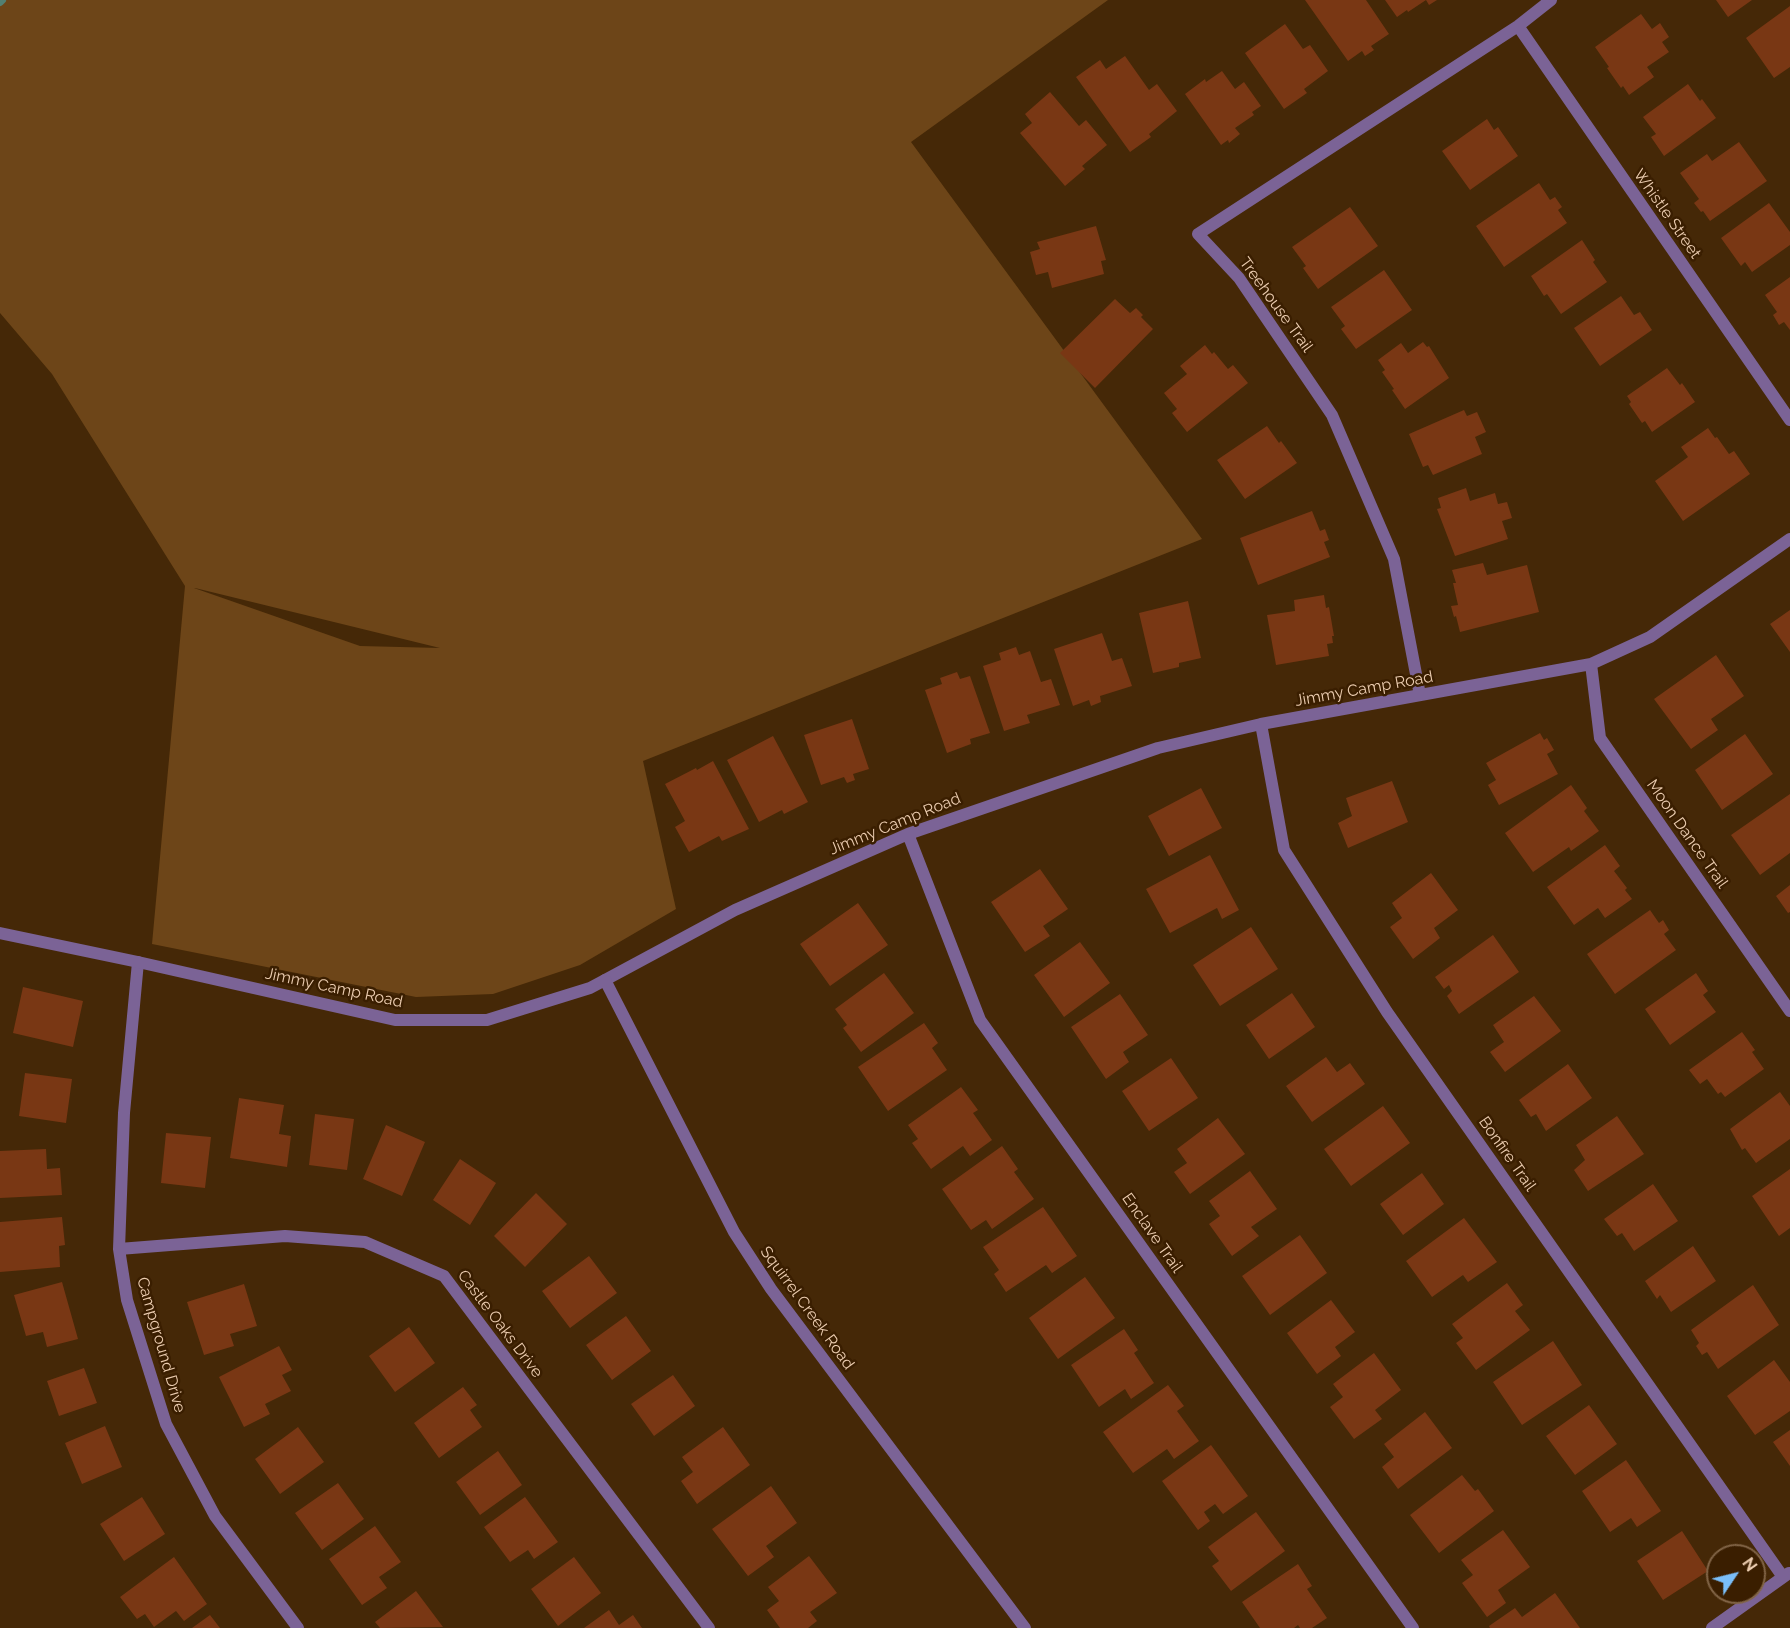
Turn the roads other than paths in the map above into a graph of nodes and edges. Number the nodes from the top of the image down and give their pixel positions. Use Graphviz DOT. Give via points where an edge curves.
graph roads {
  1 [pos="1551,0"];
  2 [pos="1518,26"];
  3 [pos="1790,420"];
  4 [pos="1790,538"];
  5 [pos="1591,664"];
  6 [pos="1420,695"];
  7 [pos="1261,724"];
  8 [pos="908,834"];
  9 [pos="0,933"];
  10 [pos="138,962"];
  11 [pos="605,980"];
  12 [pos="1790,1011"];
  13 [pos="119,1249"];
  14 [pos="1787,1575"];
  15 [pos="297,1628"];
  16 [pos="709,1628"];
  17 [pos="1025,1628"];
  18 [pos="1413,1628"];
  19 [pos="1712,1628"];
  1 -- 2 [label="street, Treehouse Trail"];
  2 -- 3 [label="street, Whistle Street"];
  2 -- 6 [label="street, Treehouse Trail" via="1198,234 1239,278 1332,415 1394,559"];
  4 -- 5 [label="street, Jimmy Camp Road" via="1650,637"];
  5 -- 6 [label="street, Jimmy Camp Road"];
  5 -- 12 [label="street, Moon Dance Trail" via="1600,738"];
  6 -- 7 [label="street, Jimmy Camp Road"];
  7 -- 8 [label="street, Jimmy Camp Road" via="1158,748"];
  7 -- 14 [label="street, Bonfire Trail" via="1284,850 1387,1012"];
  8 -- 11 [label="street, Jimmy Camp Road" via="735,910"];
  8 -- 18 [label="street, Enclave Trail" via="980,1020"];
  9 -- 10 [label="street, Jimmy Camp Road"];
  10 -- 11 [label="street, Jimmy Camp Road" via="395,1020 487,1020"];
  10 -- 13 [label="street, Campground Drive" via="124,1113"];
  11 -- 17 [label="street, Squirrel Creek Road" via="734,1233 771,1289"];
  13 -- 15 [label="street, Campground Drive" via="127,1300 166,1424 215,1516"];
  13 -- 16 [label="street, Castle Oaks Drive" via="285,1236 365,1242 444,1276"];
  14 -- 19 [label="street"];
}
